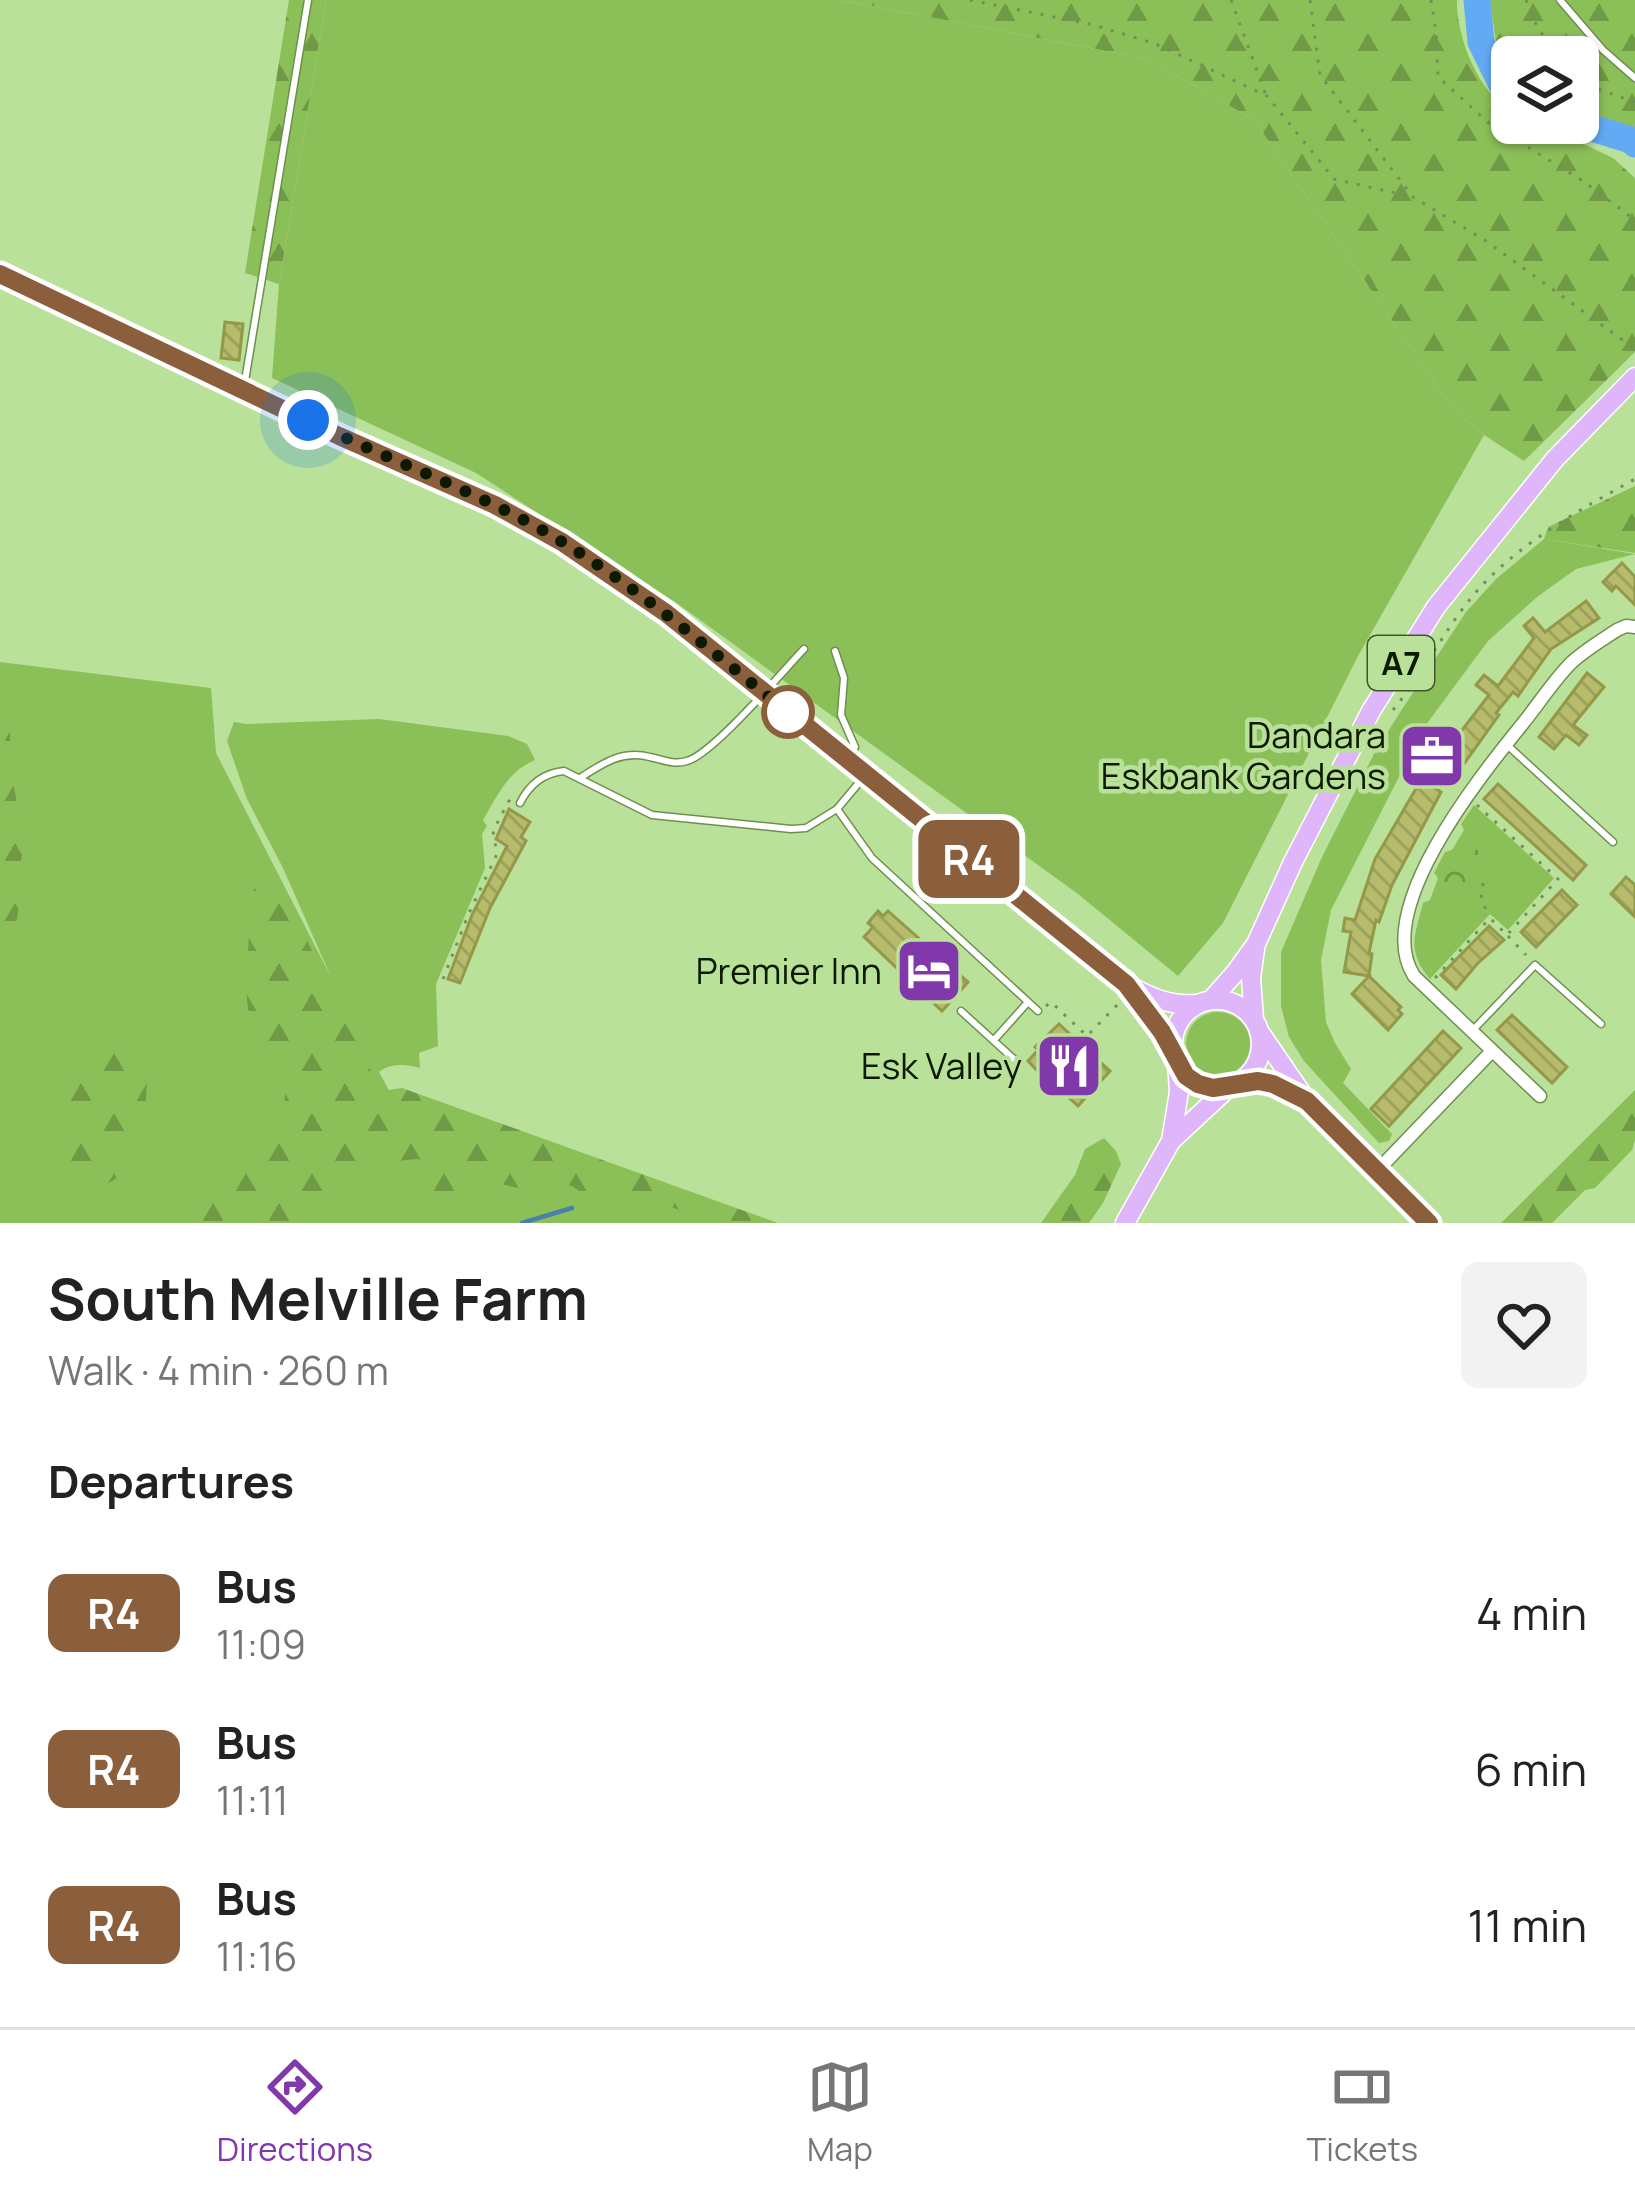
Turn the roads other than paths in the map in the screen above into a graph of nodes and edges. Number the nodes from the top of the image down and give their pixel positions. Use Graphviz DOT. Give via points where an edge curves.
graph roads {
  1 [pos="308,0"];
  2 [pos="1560,0"];
  3 [pos="1635,78"];
  4 [pos="0,274"];
  5 [pos="1635,377"];
  6 [pos="244,389"];
  7 [pos="1635,627"];
  8 [pos="804,649"];
  9 [pos="835,651"];
  10 [pos="763,692"];
  11 [pos="1506,744"];
  12 [pos="844,758"];
  13 [pos="865,775"];
  14 [pos="580,778"];
  15 [pos="520,803"];
  16 [pos="837,809"];
  17 [pos="1612,842"];
  18 [pos="1256,944"];
  19 [pos="1122,992"];
  20 [pos="1028,1002"];
  21 [pos="1203,1002"];
  22 [pos="961,1011"];
  23 [pos="1038,1011"];
  24 [pos="1601,1024"];
  25 [pos="1256,1025"];
  26 [pos="1472,1032"];
  27 [pos="993,1040"];
  28 [pos="1492,1051"];
  29 [pos="1174,1055"];
  30 [pos="1017,1062"];
  31 [pos="1234,1084"];
  32 [pos="1540,1096"];
  33 [pos="1307,1101"];
  34 [pos="1171,1141"];
  35 [pos="1377,1171"];
  36 [pos="1421,1220"];
  37 [pos="1125,1223"];
  1 -- 6 [label="lane"];
  2 -- 3 [label="lane"];
  4 -- 6 [label="main road"];
  5 -- 18 [label="main road, A7" via="1555,459 1436,607 1371,711"];
  6 -- 10 [label="main road" via="562,542"];
  7 -- 11 [label="street" via="1617,630 1568,666"];
  8 -- 10 [label="lane"];
  9 -- 12 [label="lane" via="844,678 841,715 855,747"];
  10 -- 12 [label="main road"];
  10 -- 14 [label="lane" via="693,760 626,755"];
  11 -- 17 [label="lane"];
  11 -- 26 [label="street" via="1425,868 1405,930 1406,964"];
  12 -- 13 [label="main road"];
  13 -- 16 [label="lane"];
  13 -- 19 [label="main road"];
  14 -- 15 [label="lane" via="554,772"];
  14 -- 16 [label="lane" via="652,815 791,830"];
  16 -- 20 [label="lane" via="872,858"];
  18 -- 21 [label="main road, A7"];
  18 -- 25 [label="main road, A7"];
  19 -- 21 [label="main road" via="1176,1005"];
  19 -- 29 [label="main road"];
  20 -- 23 [label="lane"];
  20 -- 27 [label="lane"];
  21 -- 25 [label="main road" via="1235,1003"];
  21 -- 29 [label="main road" via="1174,1030"];
  22 -- 27 [label="lane"];
  24 -- 26 [label="lane" via="1535,964"];
  25 -- 31 [label="main road" via="1256,1065"];
  25 -- 33 [label="main road"];
  26 -- 28 [label="street"];
  27 -- 30 [label="lane"];
  28 -- 32 [label="street"];
  28 -- 35 [label="street"];
  29 -- 31 [label="main road" via="1198,1084"];
  29 -- 34 [label="main road" via="1179,1092"];
  31 -- 33 [label="main road" via="1273,1084"];
  31 -- 34 [label="main road"];
  33 -- 35 [label="main road"];
  34 -- 37 [label="main road"];
  35 -- 36 [label="main road"];
}
